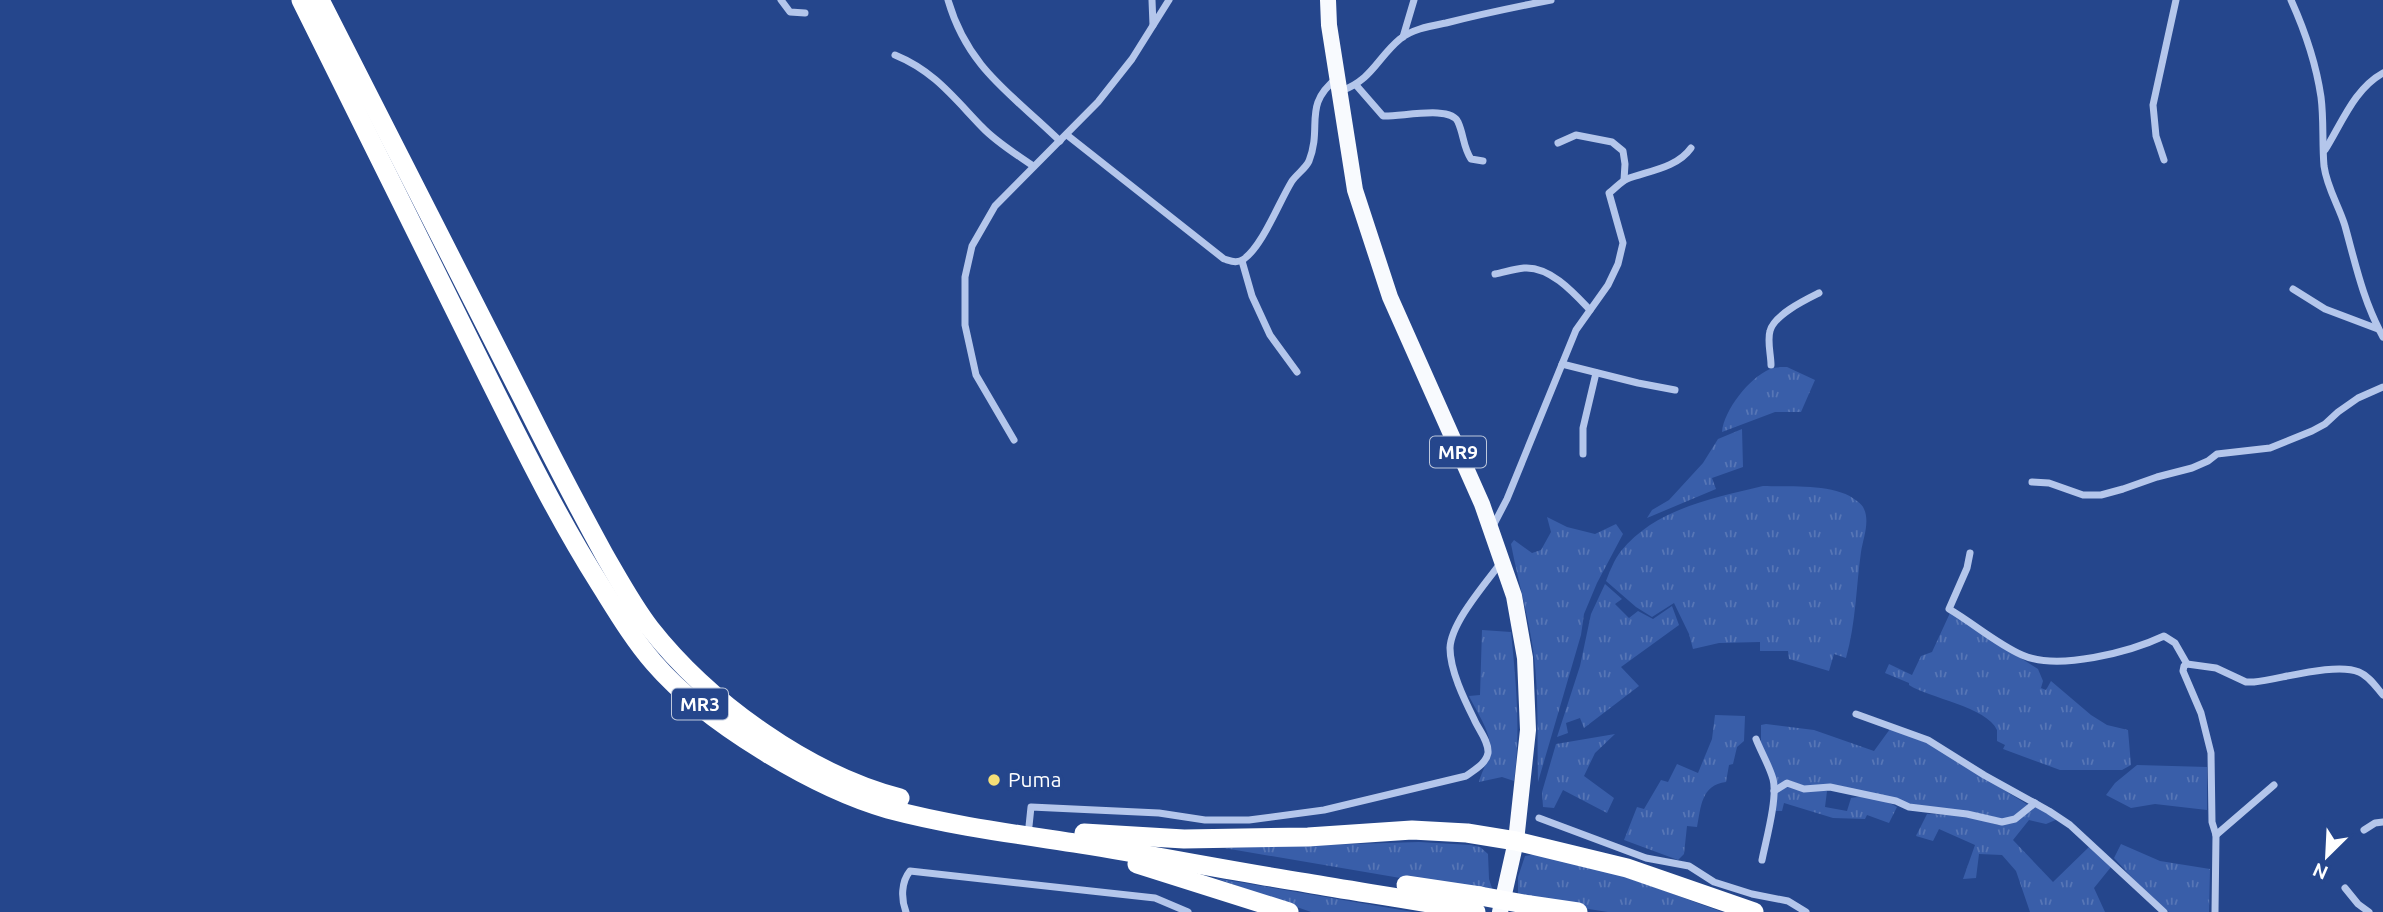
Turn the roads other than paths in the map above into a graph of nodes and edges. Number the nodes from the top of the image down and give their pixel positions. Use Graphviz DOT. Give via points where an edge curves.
graph roads {
  1 [pos="301,0"];
  2 [pos="320,0"];
  3 [pos="781,0"];
  4 [pos="948,0"];
  5 [pos="1152,0"];
  6 [pos="1169,0"];
  7 [pos="1328,0"];
  8 [pos="1414,0"];
  9 [pos="1551,0"];
  10 [pos="2176,0"];
  11 [pos="2291,0"];
  12 [pos="806,13"];
  13 [pos="1153,26"];
  14 [pos="1403,37"];
  15 [pos="895,55"];
  16 [pos="2383,73"];
  17 [pos="1338,85"];
  18 [pos="1356,85"];
  19 [pos="1064,138"];
  20 [pos="1558,144"];
  21 [pos="1691,148"];
  22 [pos="2325,150"];
  23 [pos="1483,160"];
  24 [pos="2164,160"];
  25 [pos="1033,166"];
  26 [pos="1624,180"];
  27 [pos="1242,261"];
  28 [pos="1495,274"];
  29 [pos="2293,289"];
  30 [pos="1819,293"];
  31 [pos="1590,310"];
  32 [pos="2379,329"];
  33 [pos="2383,337"];
  34 [pos="1562,364"];
  35 [pos="1771,365"];
  36 [pos="1297,372"];
  37 [pos="1595,373"];
  38 [pos="2383,387"];
  39 [pos="1675,390"];
  40 [pos="1014,440"];
  41 [pos="1583,454"];
  42 [pos="2032,482"];
  43 [pos="1491,530"];
  44 [pos="1970,554"];
  45 [pos="1502,561"];
  46 [pos="2187,664"];
  47 [pos="2383,695"];
  48 [pos="1856,714"];
  49 [pos="1756,739"];
  50 [pos="2274,785"];
  51 [pos="1774,791"];
  52 [pos="2035,803"];
  53 [pos="1083,810"];
  54 [pos="1539,818"];
  55 [pos="2383,822"];
  56 [pos="1029,826"];
  57 [pos="2364,830"];
  58 [pos="2216,835"];
  59 [pos="1082,838"];
  60 [pos="1516,841"];
  61 [pos="1762,860"];
  62 [pos="2345,888"];
  63 [pos="1478,904"];
  64 [pos="906,912"];
  65 [pos="1188,912"];
  66 [pos="1289,912"];
  67 [pos="1500,912"];
  68 [pos="1578,912"];
  69 [pos="1754,912"];
  70 [pos="1806,912"];
  71 [pos="2164,912"];
  72 [pos="2215,912"];
  73 [pos="2369,912"];
  1 -- 59 [label="highway, MR3" via="529,458 576,546 656,666 728,729 796,769 884,808 978,830"];
  2 -- 56 [label="highway, MR3" via="556,463 649,627 712,693 768,736 806,758 889,795 980,820"];
  3 -- 12 [label="street" via="790,12"];
  4 -- 19 [label="street" via="959,30 982,66 1003,90"];
  5 -- 13 [label="street"];
  6 -- 13 [label="street"];
  7 -- 17 [label="main road, MR9"];
  8 -- 14 [label="street"];
  9 -- 14 [label="street" via="1492,11"];
  10 -- 24 [label="street" via="2153,105"];
  11 -- 22 [label="street" via="2315,64"];
  13 -- 19 [label="street" via="1098,102"];
  14 -- 18 [label="street"];
  15 -- 25 [label="street" via="924,69 984,129"];
  16 -- 22 [label="street" via="2354,100"];
  17 -- 18 [label="street"];
  17 -- 27 [label="street" via="1324,88 1318,99 1308,165 1292,181 1255,248"];
  17 -- 43 [label="main road, MR9" via="1355,190 1390,296"];
  18 -- 23 [label="street" via="1384,116 1451,114 1457,118 1471,159"];
  19 -- 25 [label="street"];
  19 -- 27 [label="street" via="1224,259"];
  20 -- 26 [label="street" via="1576,135 1612,142 1623,150"];
  21 -- 26 [label="street" via="1685,157"];
  22 -- 32 [label="street" via="2329,186"];
  25 -- 40 [label="street" via="995,206 972,246 965,277 965,325 976,375"];
  26 -- 31 [label="street" via="1609,193 1623,243 1618,264"];
  27 -- 36 [label="street" via="1270,335"];
  28 -- 31 [label="street" via="1527,268 1550,275"];
  29 -- 32 [label="street" via="2325,309"];
  30 -- 35 [label="street" via="1771,326"];
  31 -- 34 [label="street"];
  32 -- 33 [label="street"];
  34 -- 37 [label="street"];
  34 -- 43 [label="street"];
  37 -- 39 [label="street"];
  37 -- 41 [label="street" via="1583,428"];
  38 -- 42 [label="street" via="2358,398 2312,431 2270,447 2217,454 2192,468 2101,495"];
  43 -- 45 [label="main road, MR9"];
  44 -- 46 [label="street" via="1949,609 2025,656 2055,661 2088,658 2115,654 2164,636 2175,643"];
  45 -- 53 [label="street" via="1455,630 1450,646 1452,666 1488,753 1466,776 1324,810 1249,820"];
  45 -- 60 [label="main road, MR9" via="1514,596 1526,670 1528,730"];
  46 -- 47 [label="street" via="2216,668 2254,682 2348,668 2361,672"];
  46 -- 58 [label="street" via="2183,671 2202,713 2211,753"];
  48 -- 52 [label="street" via="1928,740"];
  49 -- 51 [label="street"];
  50 -- 58 [label="street"];
  51 -- 52 [label="street" via="1787,783 1804,789 1830,787 1909,807 2001,822 2015,819"];
  51 -- 61 [label="street"];
  52 -- 71 [label="street" via="2070,825"];
  53 -- 56 [label="street" via="1031,807"];
  53 -- 59 [label="street"];
  54 -- 70 [label="street" via="1647,858 1689,866 1714,882 1788,901"];
  55 -- 57 [label="street"];
  56 -- 59 [label="highway, MR3"];
  58 -- 72 [label="street"];
  59 -- 60 [label="highway" via="1308,837 1412,830"];
  59 -- 63 [label="highway, MR3" via="1313,871"];
  59 -- 66 [label="highway" via="1190,882"];
  60 -- 67 [label="main road, MR9"];
  60 -- 69 [label="highway" via="1627,868"];
  62 -- 73 [label="street"];
  63 -- 68 [label="highway, MR3, bridge"];
  64 -- 65 [label="street" via="901,900 910,871 1155,898"];
}
